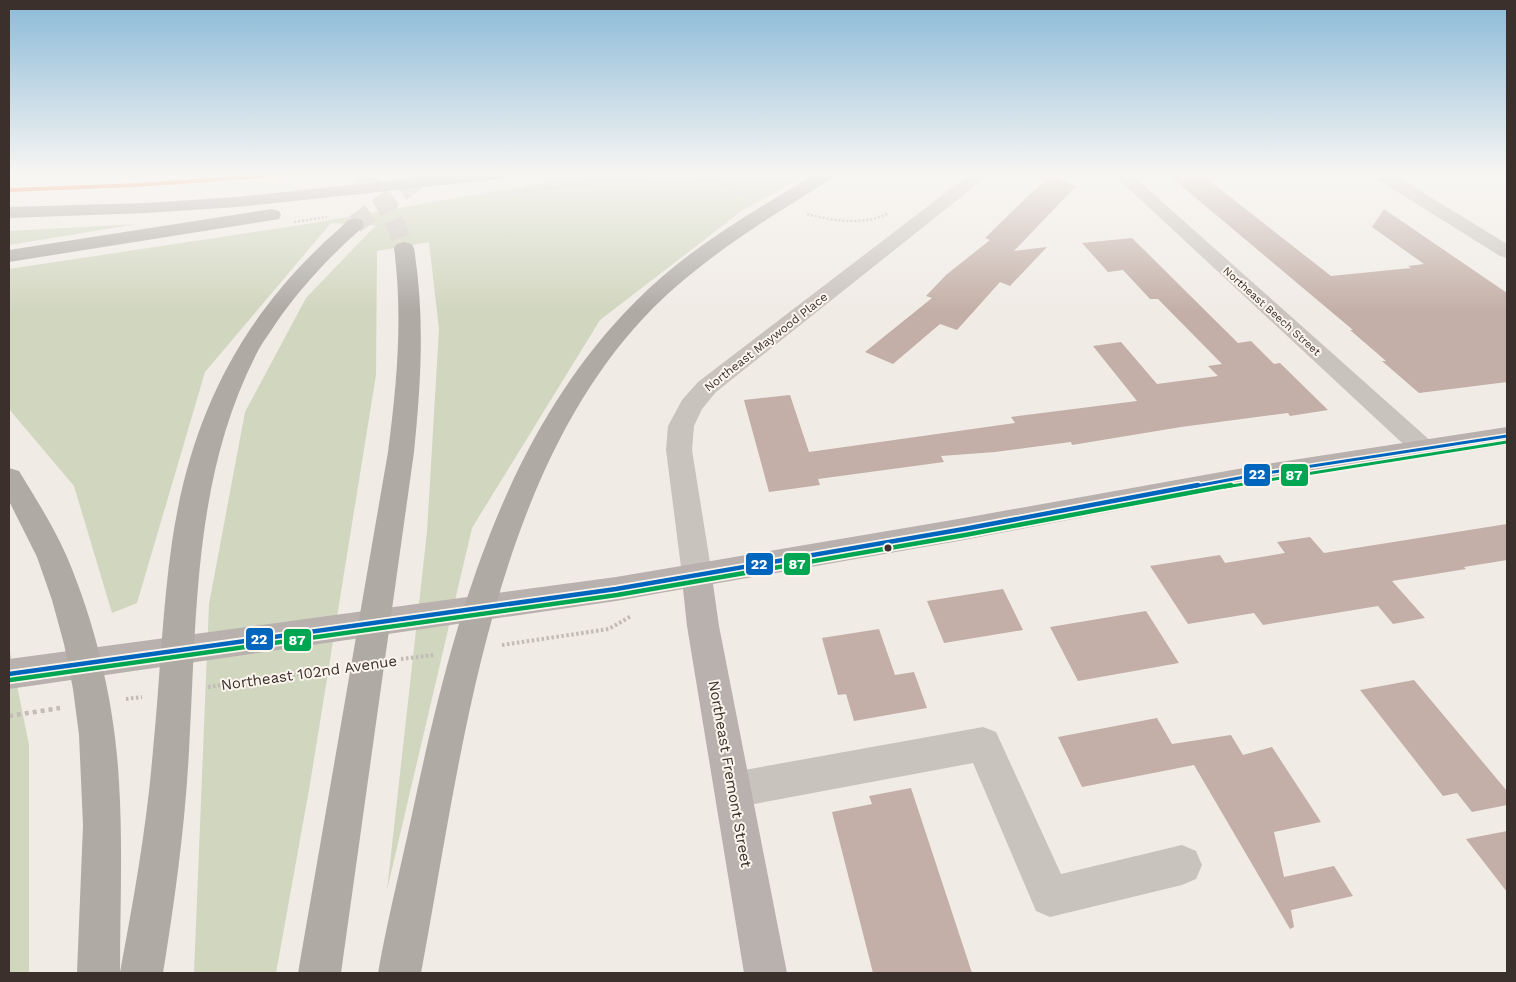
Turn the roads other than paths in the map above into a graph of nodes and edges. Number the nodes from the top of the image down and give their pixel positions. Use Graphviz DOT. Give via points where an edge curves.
graph roads {
  1 [pos="240,220"];
  2 [pos="753,220"];
  3 [pos="922,220"];
  4 [pos="1172,220"];
  5 [pos="1455,220"];
  6 [pos="355,224"];
  7 [pos="404,248"];
  8 [pos="1507,252"];
  9 [pos="9,256"];
  10 [pos="1507,436"];
  11 [pos="1424,448"];
  12 [pos="9,478"];
  13 [pos="697,575"];
  14 [pos="9,674"];
  15 [pos="733,790"];
  16 [pos="1182,865"];
  17 [pos="98,973"];
  18 [pos="142,973"];
  19 [pos="319,973"];
  20 [pos="399,973"];
  21 [pos="766,973"];
  1 -- 9 [label="highway"];
  2 -- 20 [label="highway" via="724,238 646,303 597,360 545,439 502,540 462,669"];
  3 -- 13 [label="street, Northeast Maywood Place" via="707,387 691,406 681,426 679,450"];
  4 -- 11 [label="street, Northeast Beech Street"];
  5 -- 8 [label="street"];
  6 -- 18 [label="highway" via="309,266 264,322 232,376 203,455 191,507 179,609 166,818"];
  7 -- 19 [label="highway" via="412,316 406,410"];
  10 -- 11 [label="main road"];
  11 -- 13 [label="main road" via="1260,474"];
  12 -- 17 [label="highway" via="24,500 61,580 76,627 88,683 98,748 102,824"];
  13 -- 14 [label="main road"];
  13 -- 15 [label="main road, Northeast Fremont Street" via="703,626"];
  15 -- 16 [label="street" via="984,744 1050,897"];
  15 -- 21 [label="main road, Northeast Fremont Street"];
}
